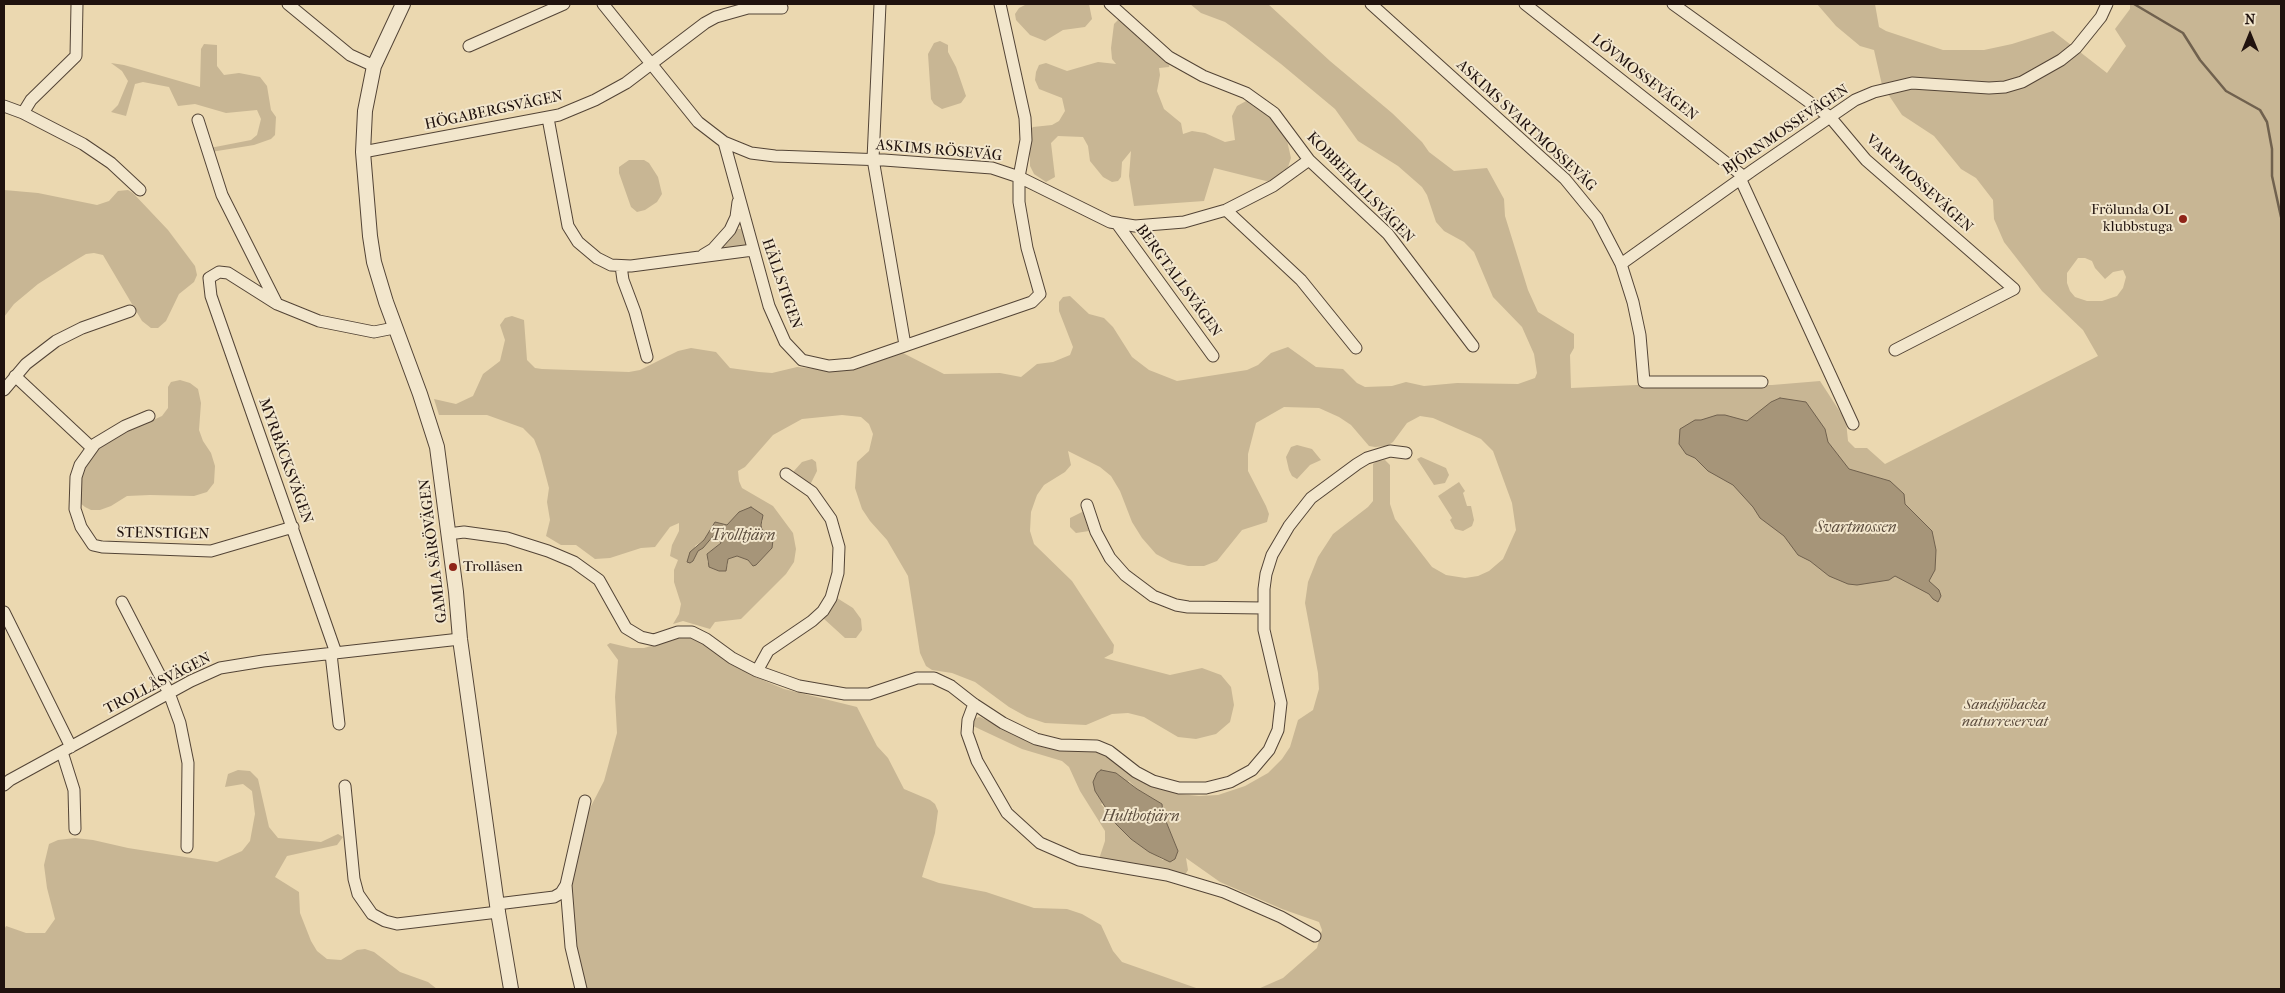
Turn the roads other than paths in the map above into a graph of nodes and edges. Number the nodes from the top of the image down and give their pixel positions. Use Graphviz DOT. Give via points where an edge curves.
graph roads {
  1 [pos="78,4"];
  2 [pos="288,4"];
  3 [pos="403,4"];
  4 [pos="564,4"];
  5 [pos="603,4"];
  6 [pos="880,4"];
  7 [pos="1000,4"];
  8 [pos="1110,4"];
  9 [pos="1371,4"];
  10 [pos="1525,4"];
  11 [pos="1673,4"];
  12 [pos="2107,5"];
  13 [pos="782,8"];
  14 [pos="469,46"];
  15 [pos="651,64"];
  16 [pos="374,66"];
  17 [pos="4,106"];
  18 [pos="23,112"];
  19 [pos="1830,117"];
  20 [pos="548,118"];
  21 [pos="198,120"];
  22 [pos="724,142"];
  23 [pos="363,152"];
  24 [pos="873,159"];
  25 [pos="1309,160"];
  26 [pos="1020,176"];
  27 [pos="1742,177"];
  28 [pos="140,190"];
  29 [pos="738,195"];
  30 [pos="1226,210"];
  31 [pos="1118,225"];
  32 [pos="753,250"];
  33 [pos="699,257"];
  34 [pos="1621,264"];
  35 [pos="622,266"];
  36 [pos="277,304"];
  37 [pos="130,311"];
  38 [pos="394,328"];
  39 [pos="904,345"];
  40 [pos="1473,346"];
  41 [pos="1356,348"];
  42 [pos="1895,350"];
  43 [pos="1213,356"];
  44 [pos="647,357"];
  45 [pos="15,376"];
  46 [pos="1762,382"];
  47 [pos="4,390"];
  48 [pos="149,416"];
  49 [pos="1853,424"];
  50 [pos="91,447"];
  51 [pos="1406,453"];
  52 [pos="786,474"];
  53 [pos="1088,505"];
  54 [pos="293,527"];
  55 [pos="448,534"];
  56 [pos="122,602"];
  57 [pos="1263,608"];
  58 [pos="4,612"];
  59 [pos="460,639"];
  60 [pos="334,653"];
  61 [pos="757,671"];
  62 [pos="169,693"];
  63 [pos="974,704"];
  64 [pos="339,724"];
  65 [pos="67,750"];
  66 [pos="4,785"];
  67 [pos="345,786"];
  68 [pos="585,801"];
  69 [pos="75,830"];
  70 [pos="188,847"];
  71 [pos="566,885"];
  72 [pos="497,908"];
  73 [pos="1315,936"];
  74 [pos="511,989"];
  75 [pos="581,989"];
  1 -- 18 [label="street" via="76,56"];
  2 -- 16 [label="street" via="343,50"];
  3 -- 16 [label="street, GAMLA SÄRÖVÄGEN"];
  4 -- 14 [label="street"];
  5 -- 15 [label="street, ASKIMS RÖSEVÄG"];
  6 -- 24 [label="street"];
  7 -- 26 [label="street" via="1025,118 1025,150"];
  8 -- 25 [label="street, KOBBEHALLSVÄGEN" via="1169,57 1265,105"];
  9 -- 34 [label="street, ASKIMS SVARTMOSSEVÄG" via="1570,185 1597,218"];
  10 -- 27 [label="street, LÖVMOSSEVÄGEN"];
  11 -- 19 [label="street, VARPMOSSEVÄGEN"];
  12 -- 19 [label="street, BJÖRNMOSSEVÄGEN" via="2094,28 2076,48 2046,70 2022,82 1989,88 1933,83 1893,86 1855,100"];
  13 -- 15 [label="street, HÖGABERGSVÄGEN" via="748,8 716,17"];
  15 -- 20 [label="street, HÖGABERGSVÄGEN" via="595,100"];
  15 -- 22 [label="street, ASKIMS RÖSEVÄG" via="698,122"];
  16 -- 23 [label="street, GAMLA SÄRÖVÄGEN" via="365,111"];
  17 -- 18 [label="street"];
  18 -- 28 [label="street" via="90,149"];
  19 -- 27 [label="street, BJÖRNMOSSEVÄGEN"];
  19 -- 42 [label="street, VARPMOSSEVÄGEN" via="1866,160 2014,290"];
  20 -- 23 [label="street, HÖGABERGSVÄGEN"];
  20 -- 35 [label="street" via="571,231 578,242 597,258"];
  21 -- 36 [label="street" via="222,195"];
  22 -- 24 [label="street, ASKIMS RÖSEVÄG" via="761,154"];
  22 -- 29 [label="street, HÄLLSTIGEN"];
  23 -- 38 [label="street, GAMLA SÄRÖVÄGEN" via="374,262"];
  24 -- 26 [label="street, ASKIMS RÖSEVÄG" via="980,166"];
  24 -- 39 [label="street"];
  25 -- 30 [label="street, ASKIMS RÖSEVÄG" via="1273,186"];
  25 -- 40 [label="street, KOBBEHALLSVÄGEN" via="1388,234"];
  26 -- 31 [label="street, ASKIMS RÖSEVÄG"];
  26 -- 39 [label="street, HÄLLSTIGEN" via="1023,228 1040,289 1039,297"];
  27 -- 34 [label="street, BJÖRNMOSSEVÄGEN"];
  27 -- 49 [label="street, LÖVMOSSEVÄGEN"];
  29 -- 32 [label="street, HÄLLSTIGEN"];
  29 -- 33 [label="street" via="736,216 730,230 712,250"];
  30 -- 31 [label="street, ASKIMS RÖSEVÄG" via="1167,224"];
  30 -- 41 [label="street" via="1301,280"];
  31 -- 43 [label="street, BERGTALLSVÄGEN"];
  32 -- 33 [label="street"];
  32 -- 39 [label="street, HÄLLSTIGEN" via="779,331 789,349 802,360 819,365 846,366"];
  33 -- 35 [label="street"];
  34 -- 46 [label="street, ASKIMS SVARTMOSSEVÄG" via="1638,320 1644,382"];
  35 -- 44 [label="street" via="622,280"];
  36 -- 38 [label="street" via="305,317 342,327 374,332"];
  36 -- 54 [label="street, MYRBÄCKSVÄGEN" via="228,273 219,272 209,278 211,296"];
  37 -- 45 [label="street" via="70,334 36,355"];
  38 -- 55 [label="street, GAMLA SÄRÖVÄGEN" via="437,447"];
  45 -- 47 [label="street"];
  45 -- 50 [label="street"];
  48 -- 50 [label="street"];
  50 -- 54 [label="street, STENSTIGEN" via="77,472 75,500 77,516 90,542 102,548 211,551"];
  51 -- 57 [label="street" via="1390,451 1367,458 1311,498 1290,524 1272,555 1266,574"];
  52 -- 61 [label="street" via="812,492 831,518 839,546 838,573 831,598 823,611 768,651"];
  53 -- 57 [label="street" via="1096,532 1110,558 1125,576 1153,596 1188,607"];
  54 -- 60 [label="street, MYRBÄCKSVÄGEN"];
  55 -- 59 [label="street, GAMLA SÄRÖVÄGEN"];
  55 -- 61 [label="street" via="464,532 499,536 562,556 599,580 622,622 633,633 654,640 678,632 692,632"];
  56 -- 62 [label="street"];
  57 -- 63 [label="street" via="1266,642 1281,703 1278,730 1269,750 1252,770 1221,785 1192,789 1164,785 1144,777 1104,748 1089,744 1047,743 1020,732"];
  58 -- 65 [label="street"];
  59 -- 60 [label="street, TROLLÅSVÄGEN"];
  59 -- 72 [label="street, GAMLA SÄRÖVÄGEN"];
  60 -- 62 [label="street, TROLLÅSVÄGEN" via="223,668"];
  60 -- 64 [label="street, MYRBÄCKSVÄGEN"];
  61 -- 63 [label="street" via="799,686 857,695 881,692 917,678 934,678 951,686"];
  62 -- 65 [label="street, TROLLÅSVÄGEN"];
  62 -- 70 [label="street" via="180,723 188,763"];
  63 -- 73 [label="street" via="967,733 977,761 1008,813 1040,843 1079,860 1158,873 1224,892"];
  65 -- 66 [label="street, TROLLÅSVÄGEN"];
  65 -- 69 [label="street" via="74,790"];
  67 -- 72 [label="street" via="354,879 358,894 372,914 397,924"];
  68 -- 71 [label="street"];
  71 -- 72 [label="street" via="554,897"];
  71 -- 75 [label="street" via="571,947"];
  72 -- 74 [label="street, GAMLA SÄRÖVÄGEN"];
}
